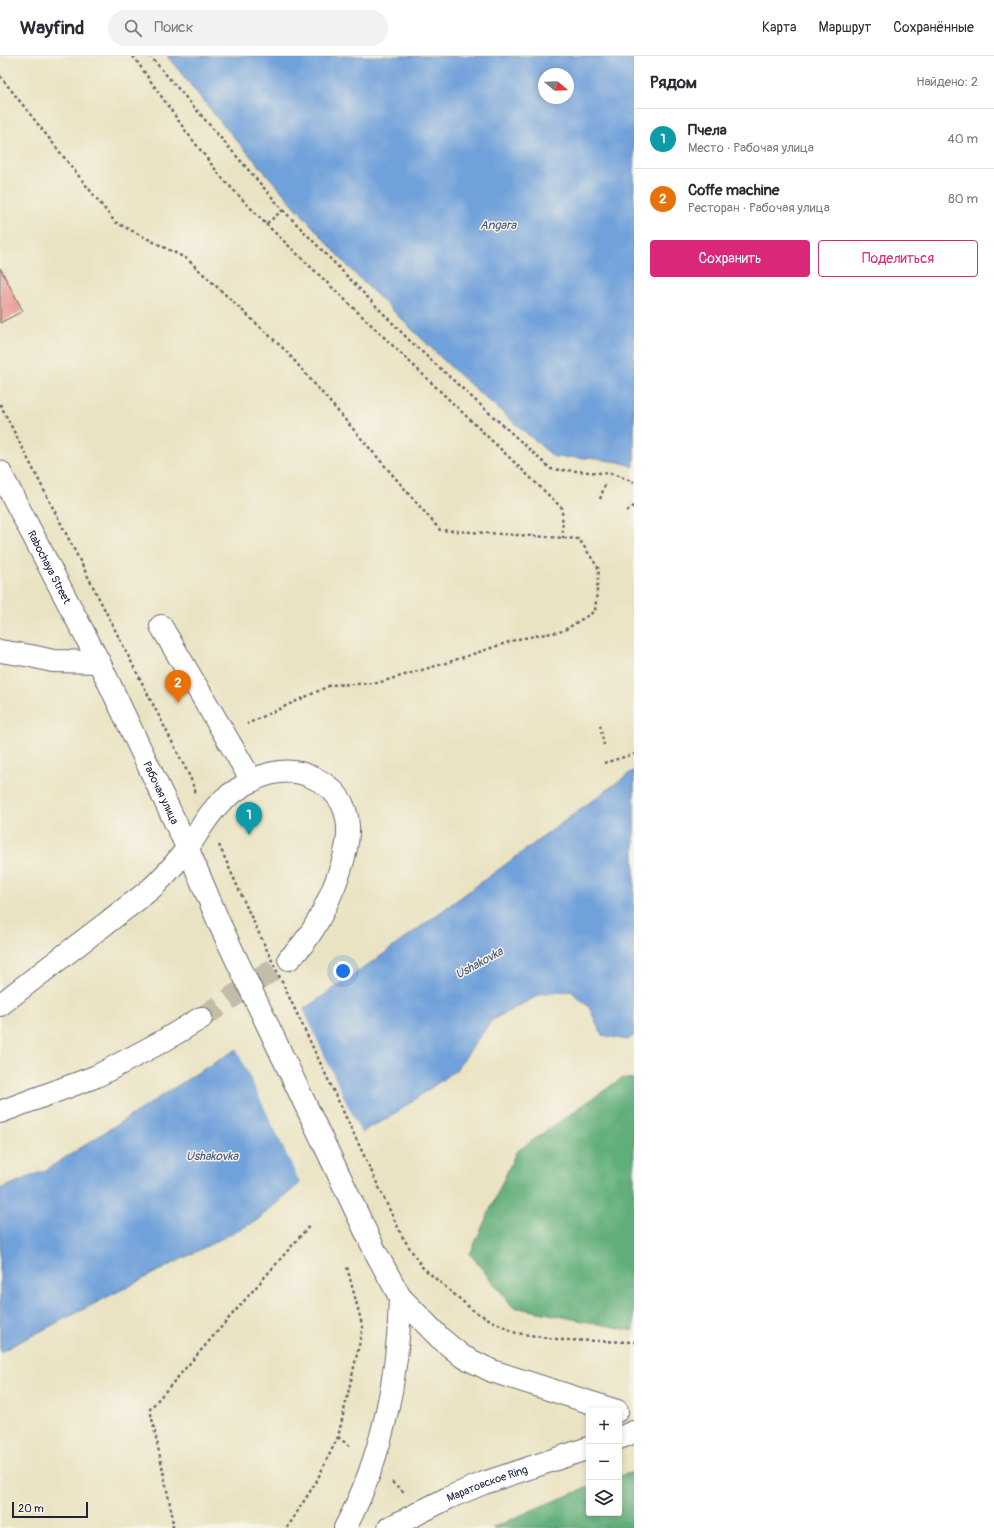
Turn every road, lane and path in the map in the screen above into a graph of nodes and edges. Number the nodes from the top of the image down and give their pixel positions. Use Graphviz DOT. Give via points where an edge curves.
graph roads {
  1 [pos="133,56"];
  2 [pos="150,56"];
  3 [pos="0,76"];
  4 [pos="283,210"];
  5 [pos="266,224"];
  6 [pos="0,404"];
  7 [pos="0,472"];
  8 [pos="634,482"];
  9 [pos="605,486"];
  10 [pos="600,499"];
  11 [pos="634,506"];
  12 [pos="627,511"];
  13 [pos="563,538"];
  14 [pos="161,626"];
  15 [pos="0,651"];
  16 [pos="99,662"];
  17 [pos="600,725"];
  18 [pos="225,734"];
  19 [pos="604,745"];
  20 [pos="634,754"];
  21 [pos="604,763"];
  22 [pos="252,781"];
  23 [pos="207,818"];
  24 [pos="187,848"];
  25 [pos="289,959"];
  26 [pos="0,1005"];
  27 [pos="201,1018"];
  28 [pos="0,1112"];
  29 [pos="310,1225"];
  30 [pos="347,1266"];
  31 [pos="400,1297"];
  32 [pos="634,1342"];
  33 [pos="609,1408"];
  34 [pos="622,1412"];
  35 [pos="634,1416"];
  36 [pos="634,1432"];
  37 [pos="622,1437"];
  38 [pos="586,1449"];
  39 [pos="173,1528"];
  40 [pos="287,1528"];
  41 [pos="345,1528"];
  42 [pos="389,1528"];
  1 -- 5 [label="path" via="222,178"];
  2 -- 4 [label="path"];
  3 -- 13 [label="path" via="115,222 186,259 286,351 440,530"];
  4 -- 5 [label="path"];
  4 -- 8 [label="path" via="410,341 551,469 613,474"];
  5 -- 13 [label="path" via="562,508"];
  6 -- 23 [label="path" via="190,777"];
  7 -- 16 [label="main road, Rabochaya Street"];
  9 -- 10 [label="path"];
  11 -- 12 [label="path"];
  13 -- 18 [label="path" via="579,539 599,569 595,611 562,631 518,639 377,683 331,685"];
  14 -- 18 [label="main road"];
  15 -- 16 [label="main road" via="53,661"];
  16 -- 24 [label="main road, Рабочая улица"];
  17 -- 19 [label="path"];
  18 -- 22 [label="main road"];
  20 -- 21 [label="path"];
  22 -- 23 [label="main road" via="224,799"];
  22 -- 25 [label="main road" via="265,775 291,771 318,779 336,794 345,809 349,826 344,860 326,907 308,937"];
  23 -- 24 [label="main road"];
  23 -- 32 [label="path, bridge" via="402,1236 422,1267 475,1312 516,1333 563,1340"];
  24 -- 26 [label="main road" via="158,882"];
  24 -- 31 [label="main road, Рабочая улица, bridge" via="220,925 375,1251"];
  27 -- 28 [label="main road" via="97,1076"];
  29 -- 39 [label="path" via="150,1409"];
  30 -- 40 [label="path" via="363,1328 338,1437 316,1482"];
  31 -- 33 [label="main road, Рабочая улица" via="440,1338 462,1356 492,1371"];
  31 -- 41 [label="main road" via="397,1347 384,1424 356,1507"];
  34 -- 35 [label="main road, Рабочая улица"];
  36 -- 37 [label="main road"];
  38 -- 42 [label="main road, Маратовское Ring" via="455,1495"];
}
